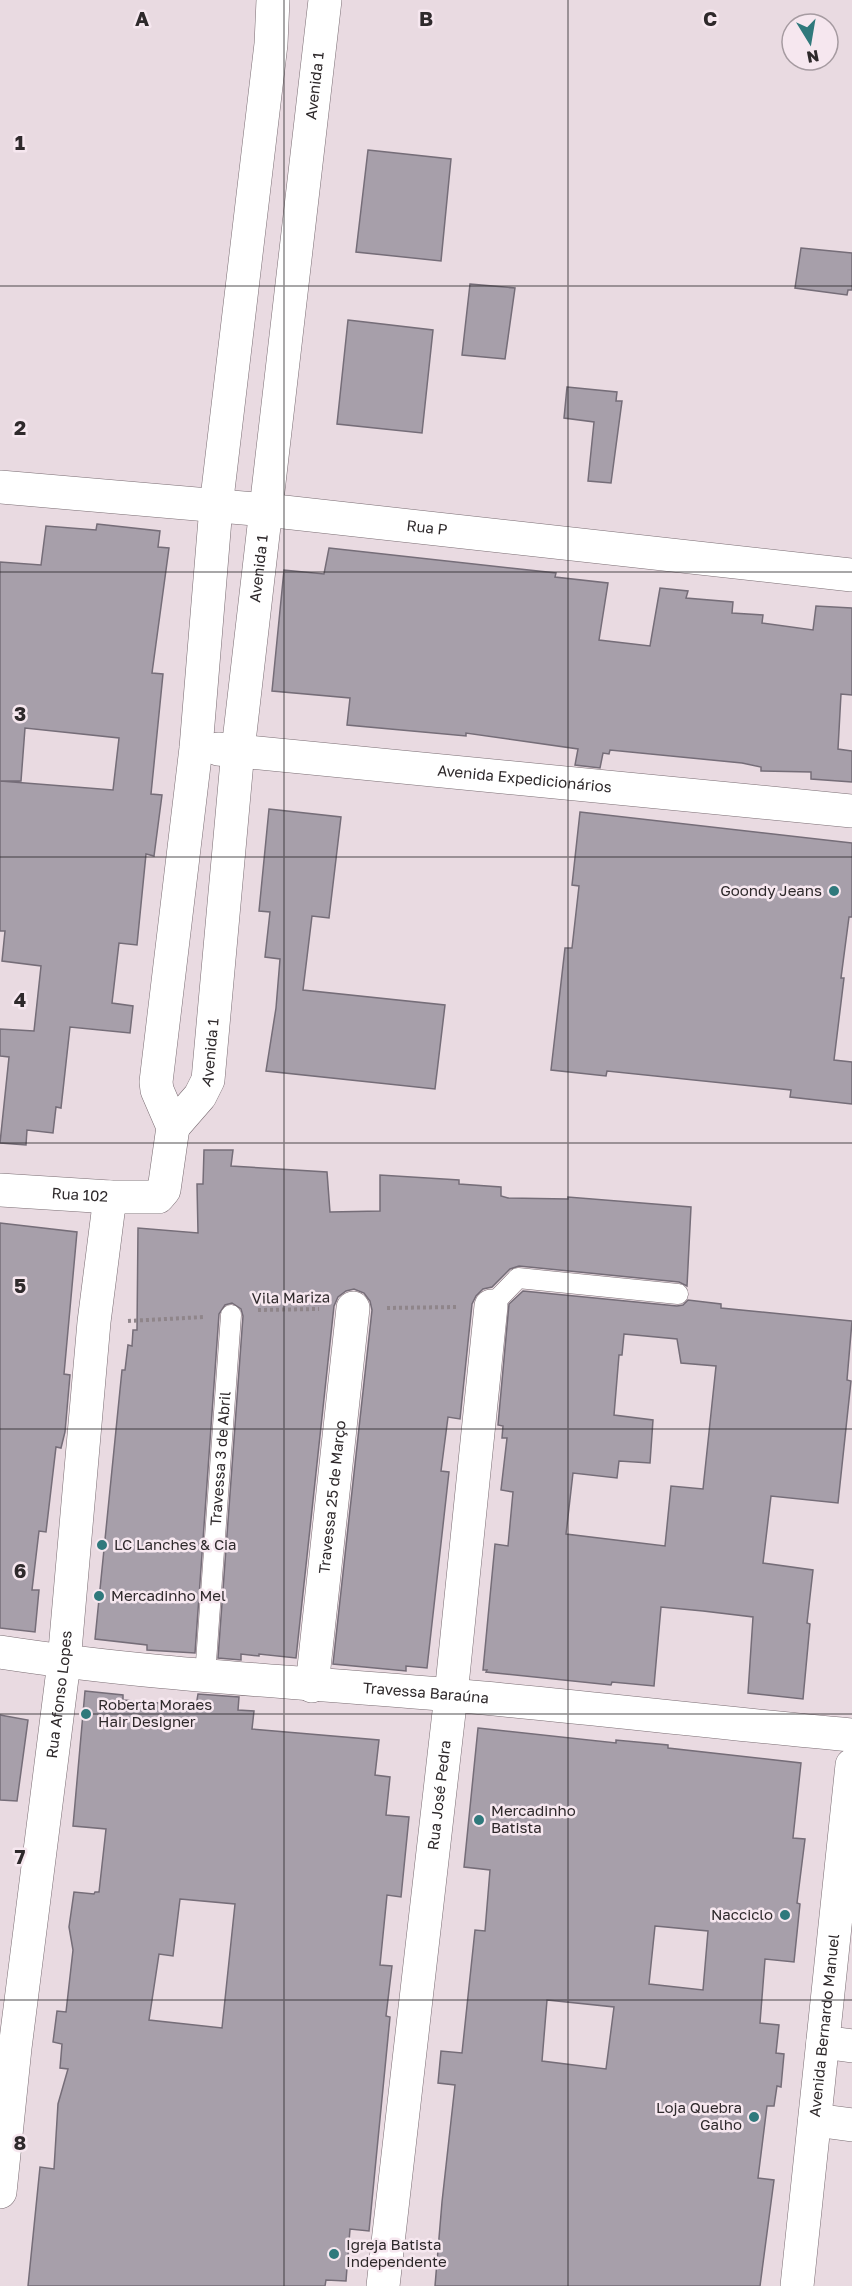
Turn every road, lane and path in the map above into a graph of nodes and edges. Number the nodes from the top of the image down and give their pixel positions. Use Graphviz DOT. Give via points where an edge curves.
graph roads {
  1 [pos="273,0"];
  2 [pos="325,0"];
  3 [pos="0,487"];
  4 [pos="216,507"];
  5 [pos="266,510"];
  6 [pos="852,575"];
  7 [pos="196,748"];
  8 [pos="238,750"];
  9 [pos="852,811"];
  10 [pos="172,1127"];
  11 [pos="0,1190"];
  12 [pos="110,1197"];
  13 [pos="678,1293"];
  14 [pos="491,1306"];
  15 [pos="353,1308"];
  16 [pos="231,1315"];
  17 [pos="94,1322"];
  18 [pos="0,1653"];
  19 [pos="64,1662"];
  20 [pos="205,1676"];
  21 [pos="312,1686"];
  22 [pos="451,1695"];
  23 [pos="852,1735"];
  24 [pos="852,1765"];
  25 [pos="837,2044"];
  26 [pos="815,2120"];
  27 [pos="852,2125"];
  28 [pos="0,2193"];
  29 [pos="383,2286"];
  30 [pos="797,2286"];
  1 -- 4 [label="street"];
  2 -- 5 [label="street, Avenida 1"];
  3 -- 4 [label="street, Rua P"];
  4 -- 5 [label="street, Rua P"];
  4 -- 7 [label="street"];
  5 -- 6 [label="street, Rua P"];
  5 -- 8 [label="street, Avenida 1"];
  7 -- 8 [label="street, Avenida Expedicionários"];
  7 -- 10 [label="street" via="156,1082"];
  8 -- 9 [label="street, Avenida Expedicionários"];
  8 -- 10 [label="street, Avenida 1" via="208,1080 200,1096"];
  10 -- 12 [label="street, Rua 102" via="164,1190 158,1197"];
  11 -- 12 [label="street, Rua 102"];
  12 -- 17 [label="street, Rua Afonso Lopes"];
  13 -- 14 [label="lane" via="518,1278"];
  14 -- 15 [label="path, Vila Mariza"];
  14 -- 22 [label="street, Rua José Pedra"];
  15 -- 16 [label="path, Vila Mariza" via="237,1311"];
  15 -- 21 [label="street, Travessa 25 de Março"];
  16 -- 17 [label="path, Vila Mariza"];
  16 -- 20 [label="lane, Travessa 3 de Abril"];
  17 -- 19 [label="street, Rua Afonso Lopes"];
  18 -- 19 [label="street, Travessa Baraúna"];
  19 -- 20 [label="street, Travessa Baraúna"];
  19 -- 28 [label="street, Rua Afonso Lopes"];
  20 -- 21 [label="street, Travessa Baraúna"];
  21 -- 22 [label="street, Travessa Baraúna"];
  22 -- 23 [label="street, Travessa Baraúna"];
  22 -- 29 [label="street, Rua José Pedra"];
  24 -- 25 [label="street, Avenida Bernardo Manuel"];
  25 -- 26 [label="street, Avenida Bernardo Manuel"];
  26 -- 27 [label="street"];
  26 -- 30 [label="street, Avenida Bernardo Manuel"];
}
